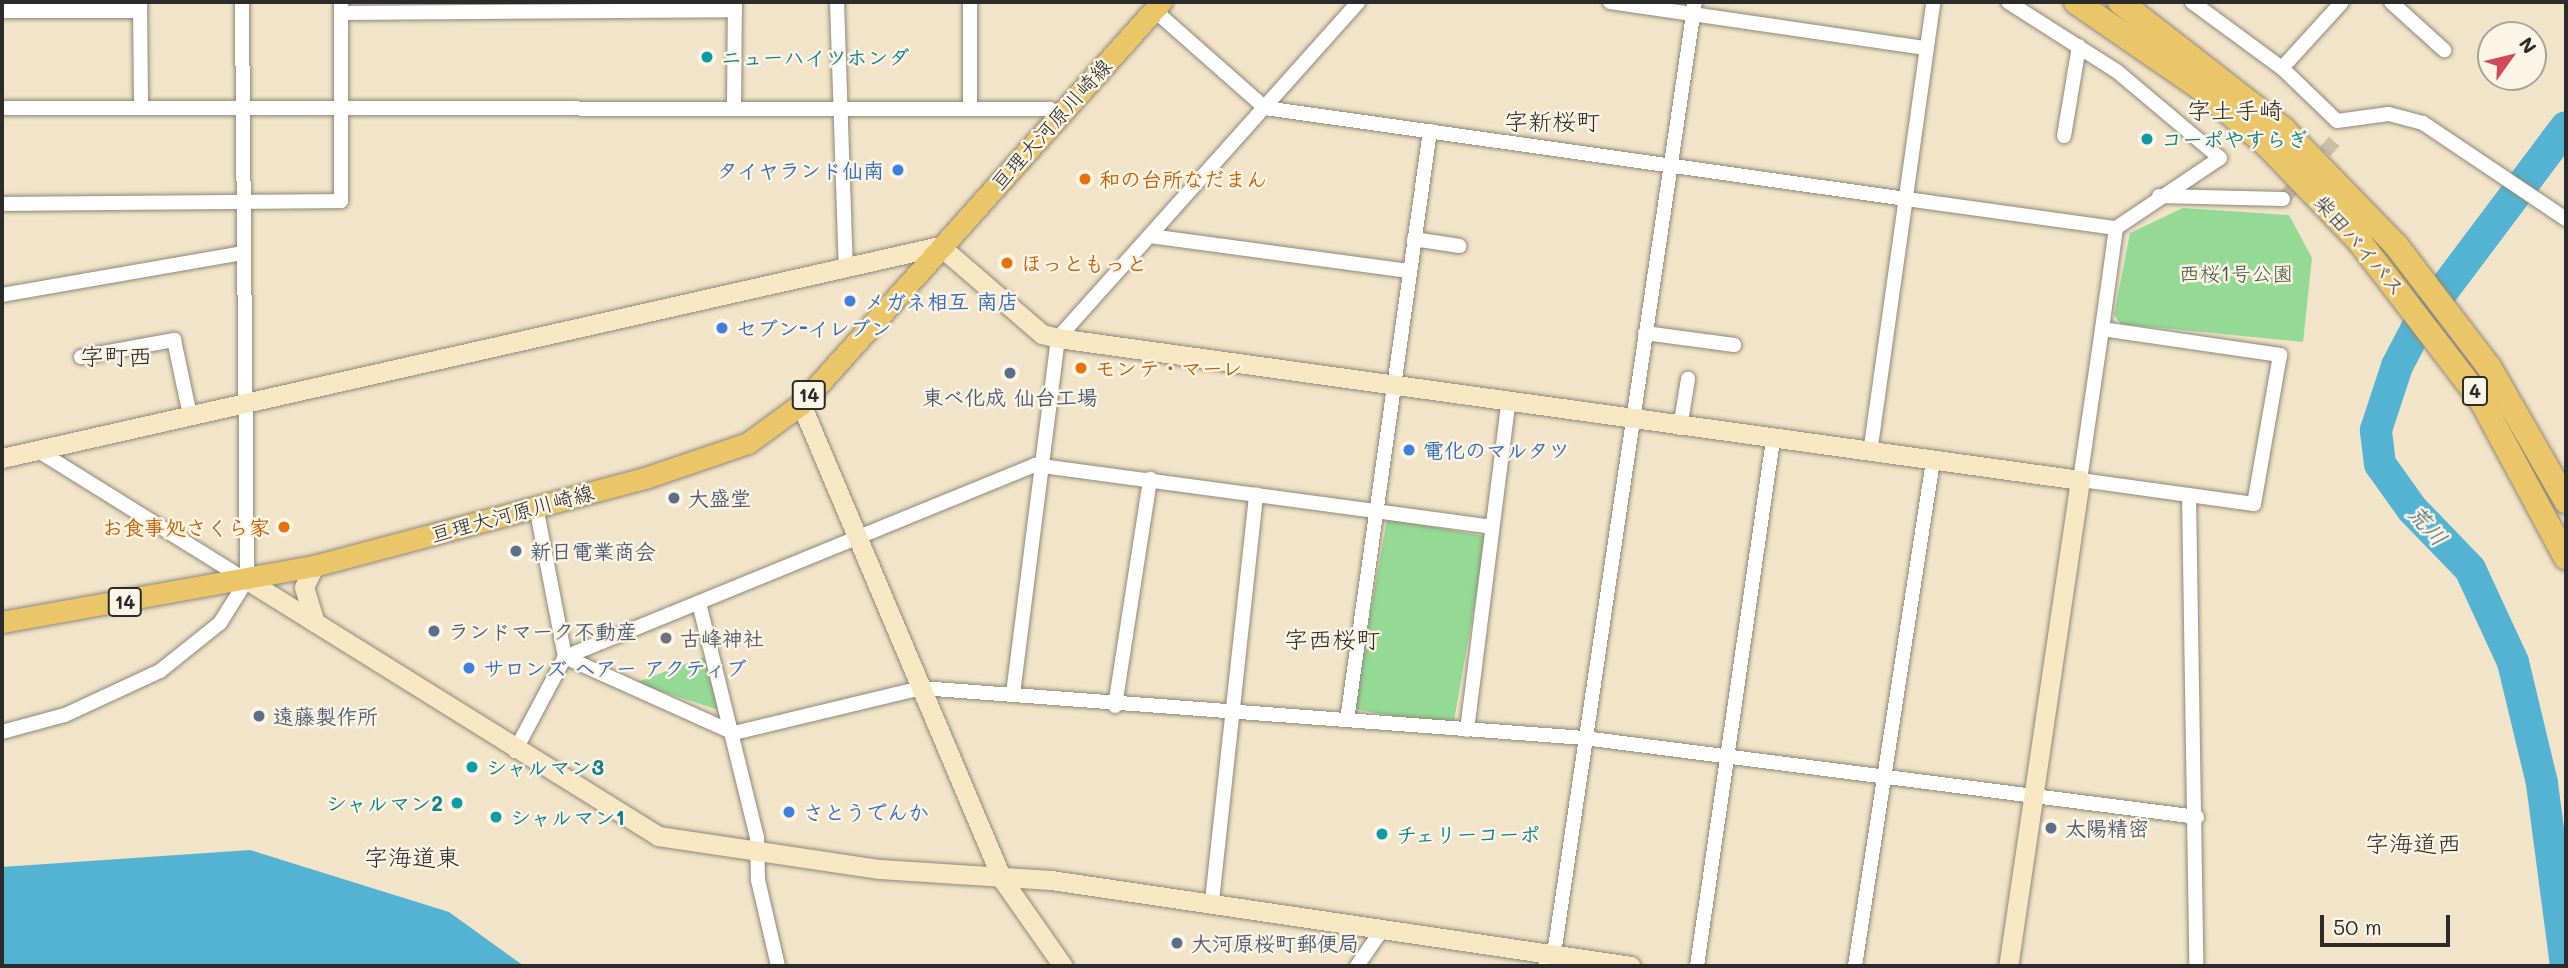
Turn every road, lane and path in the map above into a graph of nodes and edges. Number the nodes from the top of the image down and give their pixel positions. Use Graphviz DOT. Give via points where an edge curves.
graph roads {
  1 [pos="242,2"];
  2 [pos="837,2"];
  3 [pos="970,2"];
  4 [pos="1358,2"];
  5 [pos="1610,2"];
  6 [pos="1933,2"];
  7 [pos="2008,2"];
  8 [pos="2076,2"];
  9 [pos="2120,2"];
  10 [pos="2192,2"];
  11 [pos="2342,2"];
  12 [pos="2391,2"];
  13 [pos="140,6"];
  14 [pos="735,6"];
  15 [pos="1157,6"];
  16 [pos="341,7"];
  17 [pos="1694,7"];
  18 [pos="2,11"];
  19 [pos="2079,46"];
  20 [pos="1926,48"];
  21 [pos="2444,50"];
  22 [pos="2281,68"];
  23 [pos="242,107"];
  24 [pos="341,107"];
  25 [pos="2,108"];
  26 [pos="141,108"];
  27 [pos="734,108"];
  28 [pos="1265,108"];
  29 [pos="839,109"];
  30 [pos="970,109"];
  31 [pos="1059,116"];
  32 [pos="2337,121"];
  33 [pos="1430,131"];
  34 [pos="2063,136"];
  35 [pos="2338,137"];
  36 [pos="1671,165"];
  37 [pos="2159,196"];
  38 [pos="1906,199"];
  39 [pos="2283,199"];
  40 [pos="242,203"];
  41 [pos="2,204"];
  42 [pos="2566,219"];
  43 [pos="2116,228"];
  44 [pos="1150,236"];
  45 [pos="1414,239"];
  46 [pos="940,246"];
  47 [pos="1459,246"];
  48 [pos="242,253"];
  49 [pos="846,268"];
  50 [pos="1409,271"];
  51 [pos="2,295"];
  52 [pos="2102,330"];
  53 [pos="1645,334"];
  54 [pos="1058,338"];
  55 [pos="1734,345"];
  56 [pos="80,357"];
  57 [pos="1688,379"];
  58 [pos="1392,389"];
  59 [pos="243,403"];
  60 [pos="801,404"];
  61 [pos="1508,405"];
  62 [pos="190,415"];
  63 [pos="1632,421"];
  64 [pos="1680,428"];
  65 [pos="1773,440"];
  66 [pos="37,450"];
  67 [pos="1870,453"];
  68 [pos="2,458"];
  69 [pos="1933,461"];
  70 [pos="1046,464"];
  71 [pos="1150,479"];
  72 [pos="2080,480"];
  73 [pos="1256,494"];
  74 [pos="2189,495"];
  75 [pos="2566,501"];
  76 [pos="536,506"];
  77 [pos="1377,511"];
  78 [pos="1492,527"];
  79 [pos="859,541"];
  80 [pos="2566,558"];
  81 [pos="314,566"];
  82 [pos="247,580"];
  83 [pos="700,607"];
  84 [pos="2,622"];
  85 [pos="315,622"];
  86 [pos="565,657"];
  87 [pos="921,688"];
  88 [pos="1013,694"];
  89 [pos="1115,706"];
  90 [pos="1228,714"];
  91 [pos="1347,720"];
  92 [pos="1467,730"];
  93 [pos="2,732"];
  94 [pos="734,733"];
  95 [pos="1584,738"];
  96 [pos="515,751"];
  97 [pos="1727,757"];
  98 [pos="1883,776"];
  99 [pos="2034,796"];
  100 [pos="2197,817"];
  101 [pos="758,855"];
  102 [pos="1002,879"];
  103 [pos="1212,901"];
  104 [pos="1382,930"];
  105 [pos="1549,960"];
  106 [pos="778,966"];
  107 [pos="1063,966"];
  108 [pos="1357,966"];
  109 [pos="1631,966"];
  110 [pos="1697,966"];
  111 [pos="1855,966"];
  112 [pos="2008,966"];
  113 [pos="2196,966"];
  1 -- 23 [label="street"];
  2 -- 29 [label="street"];
  3 -- 30 [label="street"];
  4 -- 28 [label="street"];
  5 -- 17 [label="street"];
  6 -- 20 [label="street"];
  7 -- 19 [label="street"];
  8 -- 80 [label="highway, 柴田バイパス / 4" via="2199,87 2269,146 2359,241 2474,389"];
  9 -- 75 [label="highway, 柴田バイパス / 4" via="2274,120 2371,217 2489,368"];
  10 -- 22 [label="street"];
  11 -- 22 [label="street"];
  12 -- 21 [label="street"];
  13 -- 18 [label="street"];
  13 -- 26 [label="street"];
  14 -- 16 [label="street"];
  14 -- 27 [label="street"];
  15 -- 28 [label="street"];
  15 -- 31 [label="main road, 亘理大河原川崎線 / 14"];
  16 -- 24 [label="street"];
  17 -- 20 [label="street"];
  17 -- 36 [label="street"];
  19 -- 34 [label="street"];
  19 -- 37 [label="street" via="2220,158"];
  20 -- 38 [label="street"];
  22 -- 32 [label="street"];
  23 -- 24 [label="street"];
  23 -- 26 [label="street"];
  23 -- 40 [label="street"];
  24 -- 27 [label="street"];
  24 -- 40 [label="street" via="341,201"];
  25 -- 26 [label="street"];
  27 -- 29 [label="street"];
  28 -- 33 [label="street"];
  28 -- 44 [label="street"];
  29 -- 30 [label="street"];
  29 -- 49 [label="street"];
  30 -- 31 [label="street" via="1050,109"];
  31 -- 46 [label="main road, 亘理大河原川崎線 / 14"];
  32 -- 35 [label="street"];
  32 -- 42 [label="street" via="2389,114 2423,123"];
  33 -- 36 [label="street"];
  33 -- 45 [label="street"];
  36 -- 38 [label="street"];
  36 -- 53 [label="street"];
  37 -- 39 [label="street"];
  37 -- 43 [label="street"];
  38 -- 43 [label="street"];
  38 -- 67 [label="street"];
  40 -- 41 [label="street"];
  40 -- 48 [label="street"];
  43 -- 52 [label="street"];
  44 -- 50 [label="street"];
  44 -- 54 [label="street"];
  45 -- 47 [label="street"];
  45 -- 50 [label="street"];
  46 -- 49 [label="street"];
  46 -- 54 [label="street" via="1042,334"];
  46 -- 60 [label="main road, 亘理大河原川崎線 / 14"];
  48 -- 51 [label="street"];
  48 -- 59 [label="street"];
  49 -- 59 [label="street"];
  50 -- 58 [label="street"];
  52 -- 72 [label="street"];
  52 -- 74 [label="street" via="2280,355 2253,504"];
  53 -- 55 [label="street"];
  53 -- 63 [label="street"];
  54 -- 58 [label="street"];
  54 -- 70 [label="street"];
  56 -- 62 [label="street" via="174,340"];
  57 -- 64 [label="street"];
  58 -- 61 [label="street"];
  58 -- 77 [label="street"];
  59 -- 62 [label="street"];
  59 -- 82 [label="street"];
  60 -- 76 [label="main road, 亘理大河原川崎線 / 14" via="748,443"];
  60 -- 79 [label="street"];
  61 -- 63 [label="street"];
  61 -- 78 [label="street"];
  62 -- 66 [label="street"];
  63 -- 64 [label="street"];
  63 -- 95 [label="street"];
  64 -- 65 [label="street"];
  65 -- 67 [label="street"];
  65 -- 97 [label="street"];
  66 -- 68 [label="street"];
  66 -- 82 [label="street"];
  67 -- 69 [label="street"];
  69 -- 72 [label="street"];
  69 -- 98 [label="street"];
  70 -- 71 [label="street"];
  70 -- 79 [label="street"];
  70 -- 88 [label="street"];
  71 -- 73 [label="street"];
  71 -- 89 [label="street"];
  72 -- 74 [label="street"];
  72 -- 99 [label="street"];
  73 -- 77 [label="street"];
  73 -- 90 [label="street"];
  74 -- 100 [label="street"];
  76 -- 81 [label="main road, 亘理大河原川崎線 / 14"];
  76 -- 86 [label="street"];
  77 -- 78 [label="street"];
  77 -- 91 [label="street"];
  78 -- 92 [label="street"];
  79 -- 83 [label="street"];
  79 -- 87 [label="street"];
  81 -- 82 [label="main road, 亘理大河原川崎線 / 14"];
  81 -- 85 [label="street" via="304,587"];
  82 -- 84 [label="main road, 亘理大河原川崎線 / 14"];
  82 -- 85 [label="street"];
  82 -- 93 [label="street" via="220,623 160,671 65,715"];
  83 -- 86 [label="street"];
  83 -- 94 [label="street"];
  85 -- 96 [label="street"];
  86 -- 94 [label="street"];
  86 -- 96 [label="street"];
  87 -- 88 [label="street"];
  87 -- 94 [label="street"];
  87 -- 102 [label="street"];
  88 -- 89 [label="street"];
  89 -- 90 [label="street"];
  90 -- 91 [label="street"];
  90 -- 103 [label="street"];
  91 -- 92 [label="street"];
  92 -- 95 [label="street"];
  94 -- 101 [label="street"];
  95 -- 97 [label="street"];
  95 -- 105 [label="street"];
  96 -- 101 [label="street" via="658,836"];
  97 -- 98 [label="street"];
  97 -- 110 [label="street"];
  98 -- 99 [label="street"];
  98 -- 111 [label="street"];
  99 -- 100 [label="street"];
  99 -- 112 [label="street"];
  100 -- 113 [label="street"];
  101 -- 102 [label="street"];
  101 -- 106 [label="street"];
  102 -- 103 [label="street"];
  102 -- 107 [label="street"];
  103 -- 104 [label="street"];
  104 -- 105 [label="street"];
  104 -- 108 [label="street"];
  105 -- 109 [label="street"];
}
